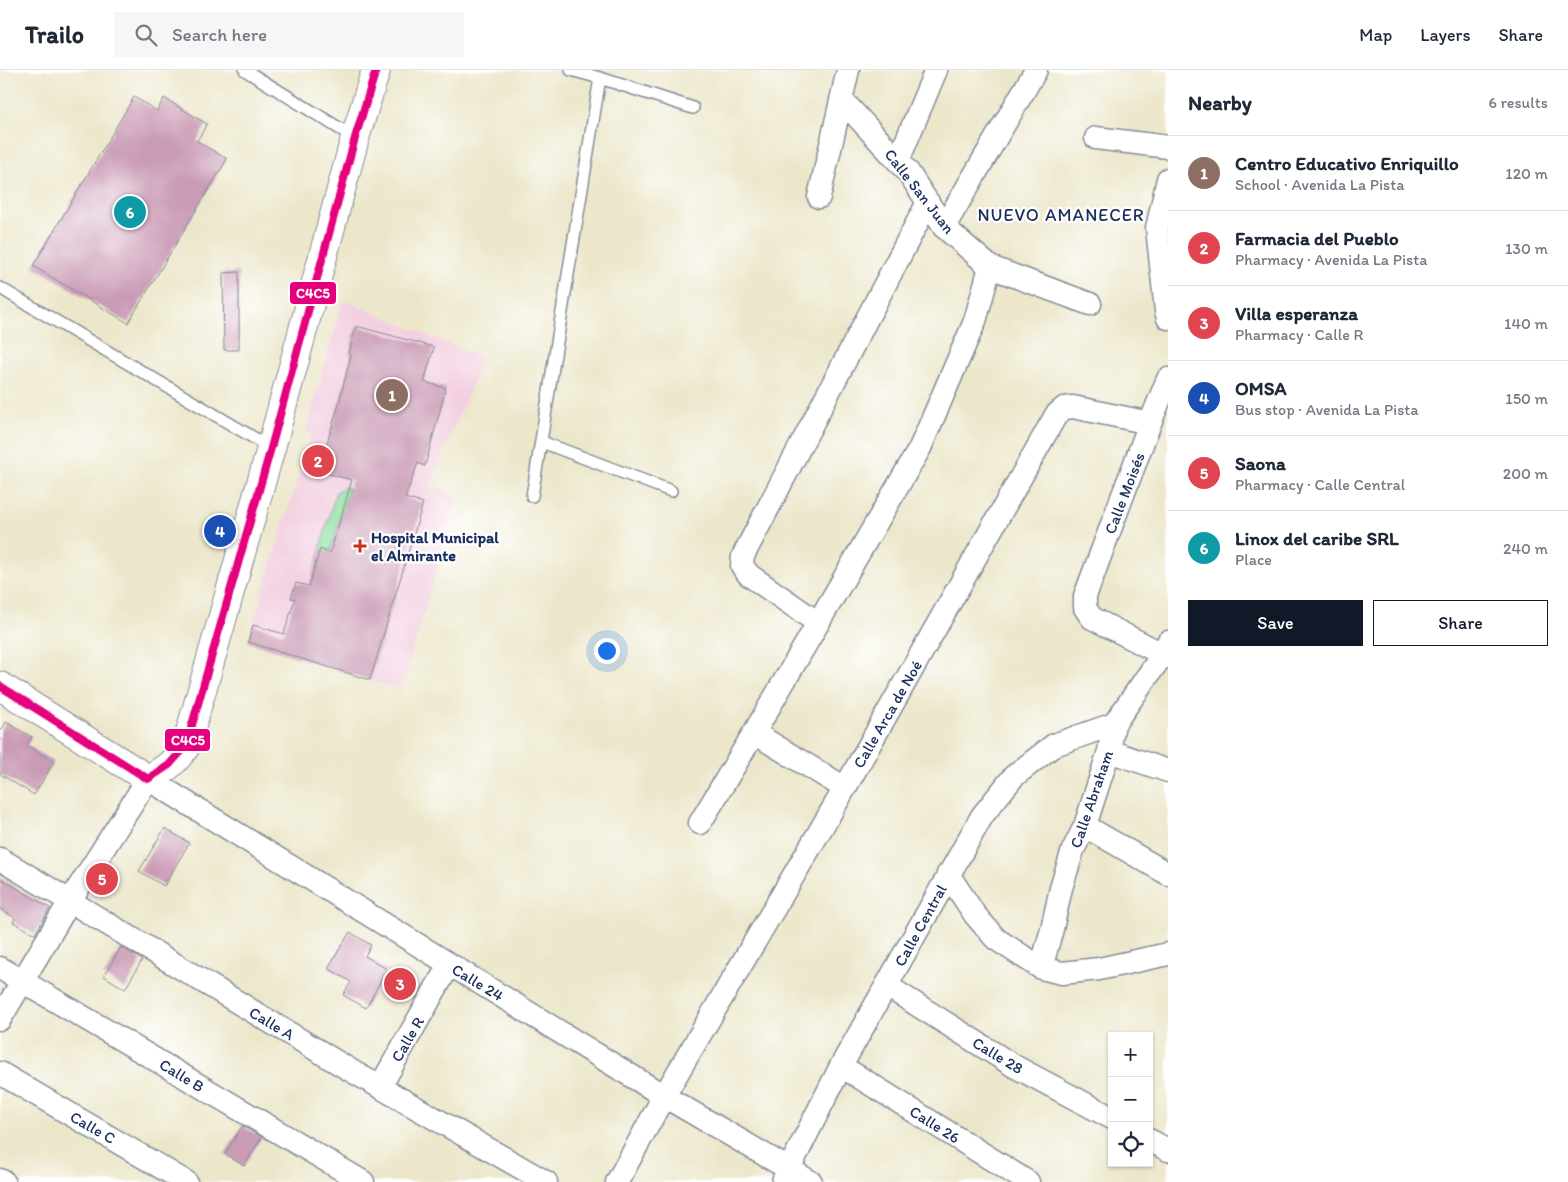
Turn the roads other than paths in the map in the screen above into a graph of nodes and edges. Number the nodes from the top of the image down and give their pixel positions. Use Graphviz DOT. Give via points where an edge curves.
graph roads {
  1 [pos="245,70"];
  2 [pos="376,70"];
  3 [pos="572,70"];
  4 [pos="848,70"];
  5 [pos="936,70"];
  6 [pos="1036,70"];
  7 [pos="600,78"];
  8 [pos="842,100"];
  9 [pos="693,108"];
  10 [pos="355,138"];
  11 [pos="1096,138"];
  12 [pos="1168,147"];
  13 [pos="898,161"];
  14 [pos="1168,178"];
  15 [pos="819,197"];
  16 [pos="928,202"];
  17 [pos="944,227"];
  18 [pos="990,267"];
  19 [pos="0,288"];
  20 [pos="1090,304"];
  21 [pos="1168,318"];
  22 [pos="1168,379"];
  23 [pos="1150,423"];
  24 [pos="542,442"];
  25 [pos="271,448"];
  26 [pos="671,491"];
  27 [pos="532,496"];
  28 [pos="818,623"];
  29 [pos="1166,651"];
  30 [pos="0,686"];
  31 [pos="1114,724"];
  32 [pos="754,733"];
  33 [pos="1109,751"];
  34 [pos="1168,771"];
  35 [pos="148,778"];
  36 [pos="845,788"];
  37 [pos="700,823"];
  38 [pos="1085,826"];
  39 [pos="0,859"];
  40 [pos="948,874"];
  41 [pos="1168,874"];
  42 [pos="70,902"];
  43 [pos="1168,954"];
  44 [pos="450,965"];
  45 [pos="0,968"];
  46 [pos="1041,968"];
  47 [pos="22,981"];
  48 [pos="887,986"];
  49 [pos="0,1018"];
  50 [pos="841,1066"];
  51 [pos="0,1073"];
  52 [pos="380,1087"];
  53 [pos="664,1096"];
  54 [pos="1108,1116"];
  55 [pos="1153,1142"];
  56 [pos="1168,1150"];
  57 [pos="515,1174"];
  58 [pos="786,1176"];
  59 [pos="0,1180"];
  60 [pos="4,1182"];
  61 [pos="186,1182"];
  62 [pos="363,1182"];
  63 [pos="546,1182"];
  64 [pos="617,1182"];
  65 [pos="811,1182"];
  66 [pos="1028,1182"];
  1 -- 10 [label="lane"];
  2 -- 10 [label="main road"];
  3 -- 7 [label="lane"];
  4 -- 8 [label="street"];
  5 -- 13 [label="street"];
  6 -- 17 [label="street"];
  7 -- 9 [label="lane"];
  7 -- 24 [label="lane"];
  8 -- 13 [label="street, Calle San Juan"];
  8 -- 15 [label="street"];
  10 -- 25 [label="main road"];
  11 -- 12 [label="street"];
  13 -- 16 [label="street, Calle San Juan"];
  14 -- 21 [label="street" via="1157,228"];
  16 -- 17 [label="street, Calle San Juan"];
  16 -- 28 [label="street" via="743,556 742,566 749,575"];
  17 -- 18 [label="street, Calle San Juan"];
  18 -- 20 [label="street, Calle San Juan"];
  18 -- 28 [label="street" via="975,321 920,448"];
  19 -- 25 [label="lane"];
  22 -- 23 [label="street, Calle Moisés"];
  23 -- 29 [label="street, Calle Moisés" via="1085,596 1085,608 1092,618"];
  23 -- 36 [label="street, Calle Arca de Noé" via="1072,406 1056,415"];
  24 -- 26 [label="lane"];
  24 -- 27 [label="lane"];
  25 -- 35 [label="main road" via="186,746 176,760"];
  28 -- 32 [label="street"];
  29 -- 31 [label="street, Calle Abraham"];
  30 -- 35 [label="main road"];
  31 -- 33 [label="street, Calle Abraham"];
  31 -- 40 [label="street, Calle Central" via="1054,745 1014,776 982,816"];
  32 -- 36 [label="street"];
  32 -- 37 [label="street"];
  33 -- 34 [label="street"];
  33 -- 38 [label="street, Calle Abraham"];
  35 -- 42 [label="street"];
  35 -- 44 [label="street, Calle 24"];
  36 -- 53 [label="street, Calle Arca de Noé"];
  38 -- 41 [label="street"];
  38 -- 46 [label="street, Calle Abraham" via="1073,850 1061,888"];
  39 -- 42 [label="street, Calle A"];
  40 -- 46 [label="street" via="975,915 996,939"];
  40 -- 48 [label="street, Calle Central"];
  42 -- 47 [label="street"];
  42 -- 52 [label="street, Calle A"];
  43 -- 46 [label="street" via="1099,969 1062,973"];
  44 -- 52 [label="street, Calle R"];
  44 -- 53 [label="street, Calle 24"];
  45 -- 47 [label="street, Calle B"];
  47 -- 49 [label="street"];
  47 -- 62 [label="street, Calle B"];
  48 -- 50 [label="street, Calle Central"];
  48 -- 54 [label="street, Calle 28" via="1014,1066"];
  50 -- 58 [label="street, Calle Central"];
  50 -- 66 [label="street, Calle 26"];
  51 -- 61 [label="street, Calle C"];
  52 -- 57 [label="street, Calle A"];
  53 -- 58 [label="street, Calle 24"];
  53 -- 64 [label="street, Calle Arca de Noé"];
  55 -- 56 [label="street"];
  57 -- 63 [label="street, Calle A"];
  58 -- 65 [label="street, Calle 24"];
  59 -- 60 [label="street"];
}
